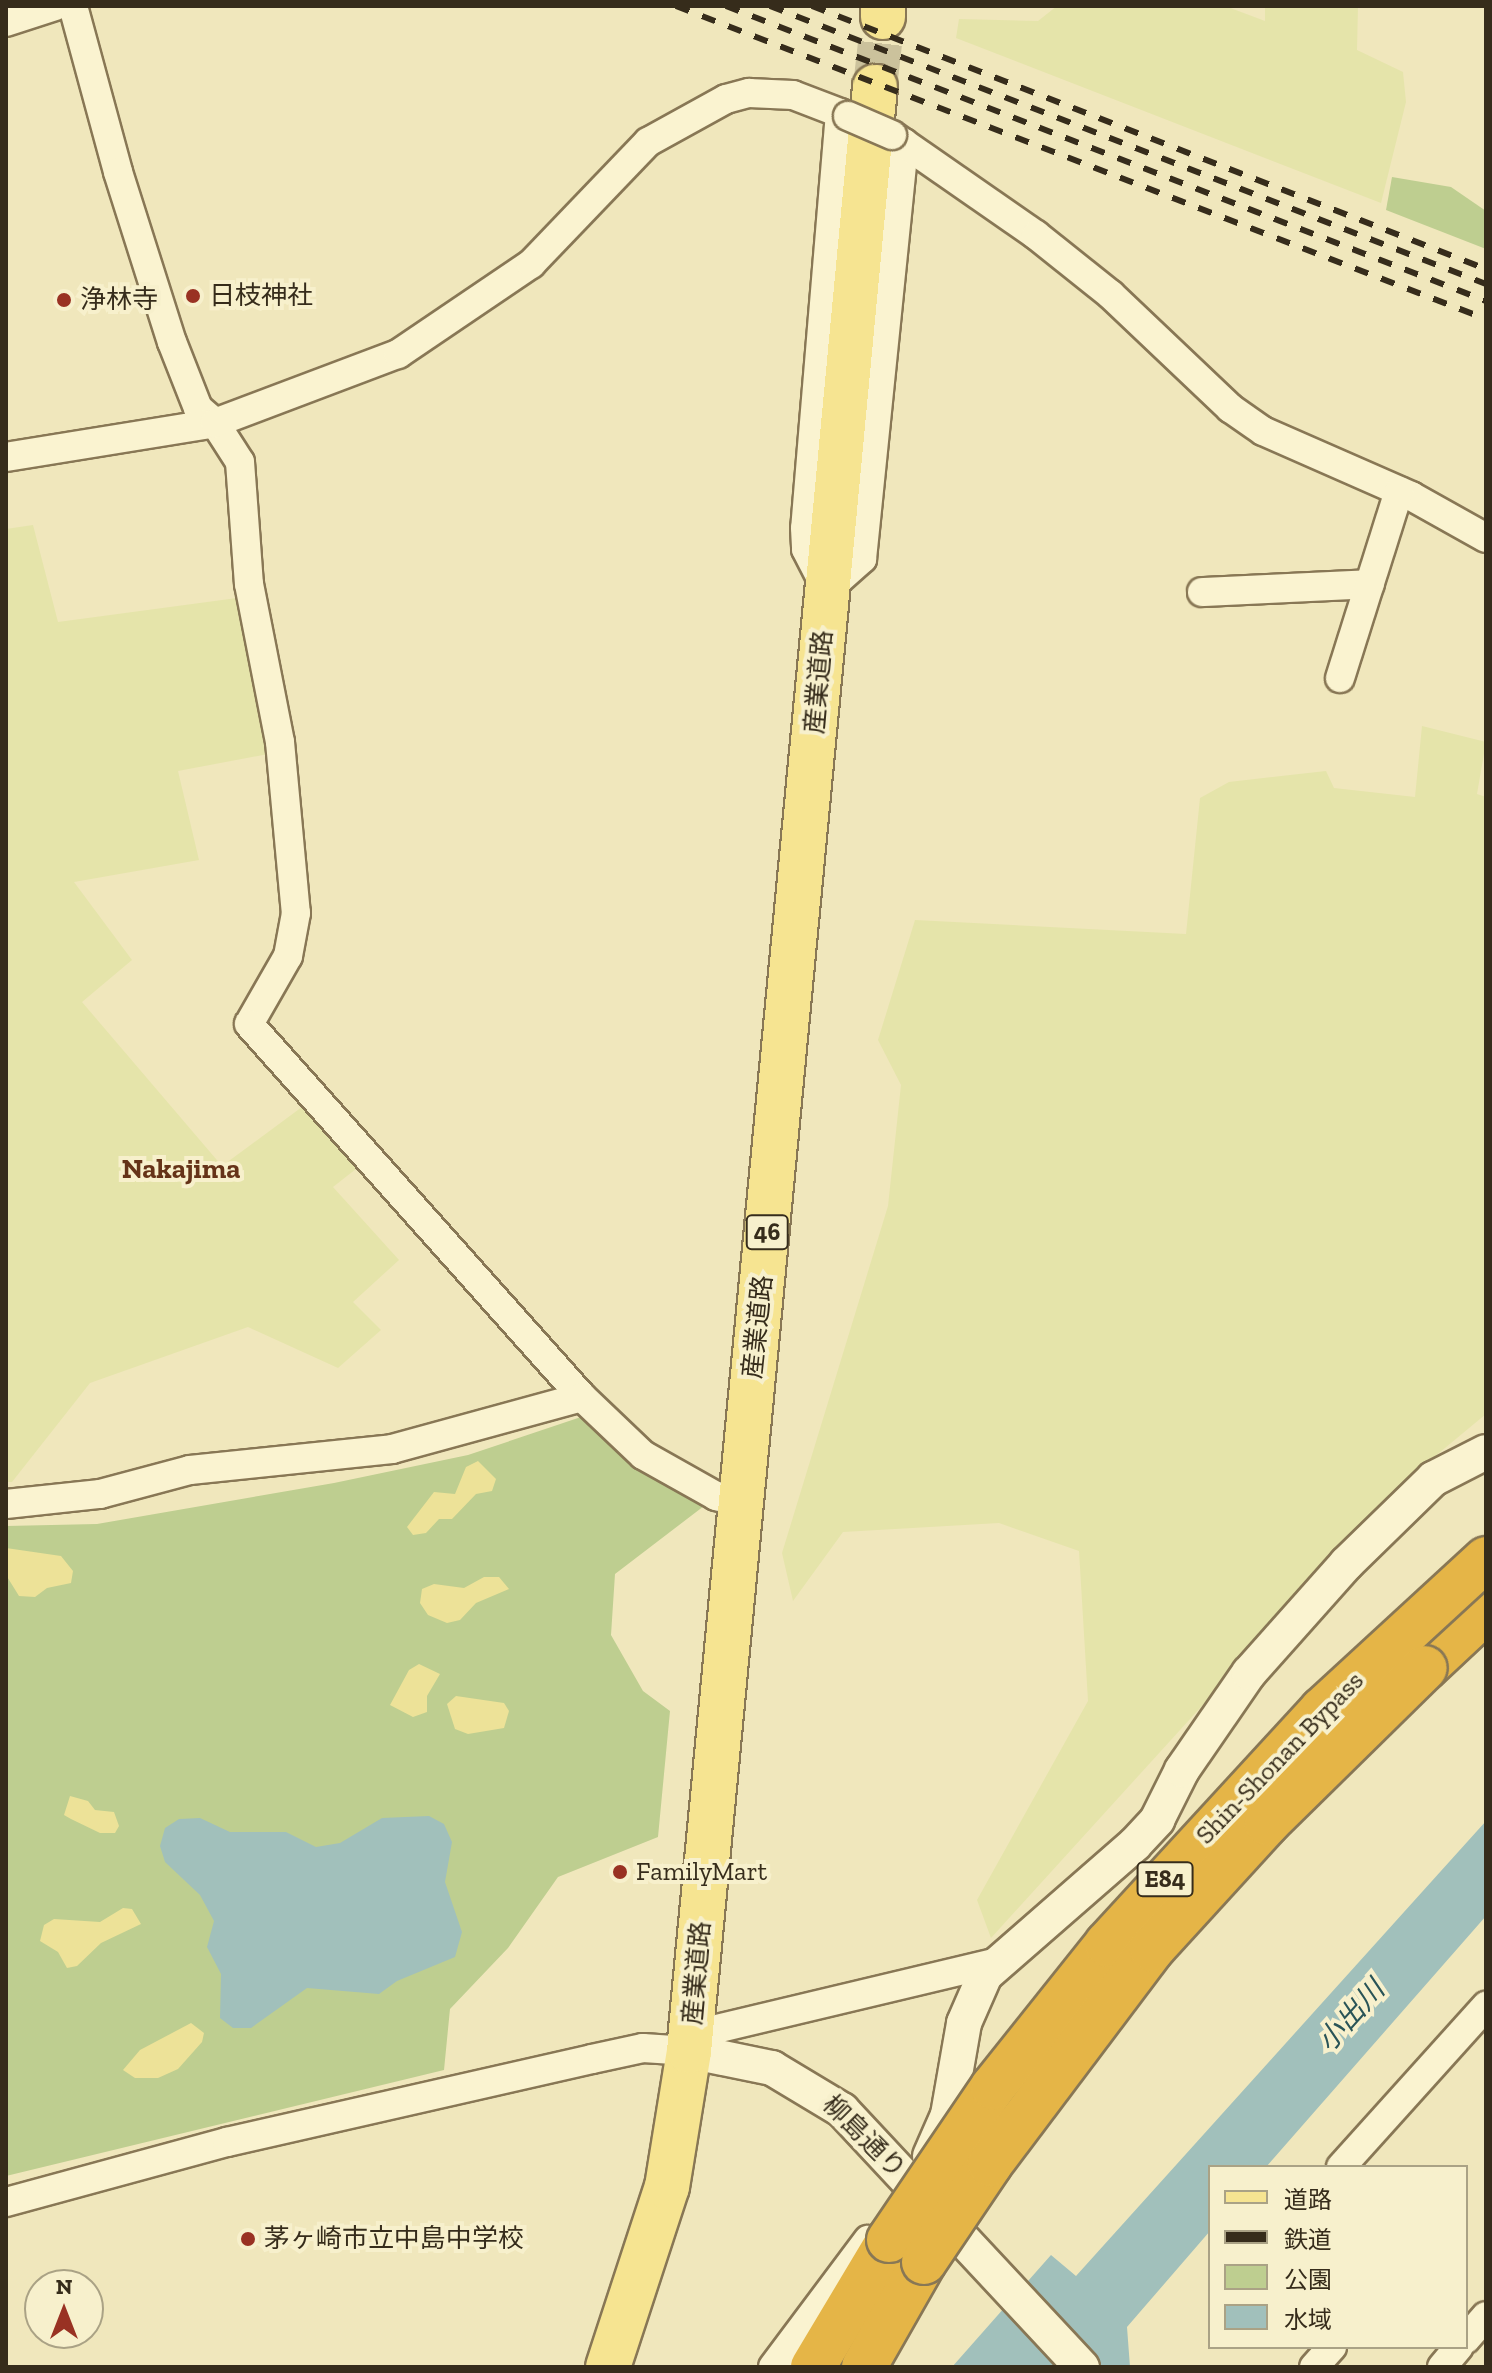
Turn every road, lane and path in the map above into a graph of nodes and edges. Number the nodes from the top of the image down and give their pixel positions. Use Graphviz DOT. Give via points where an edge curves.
graph roads {
  1 [pos="55,6"];
  2 [pos="73,6"];
  3 [pos="6,22"];
  4 [pos="854,105"];
  5 [pos="898,139"];
  6 [pos="215,423"];
  7 [pos="6,457"];
  8 [pos="1399,491"];
  9 [pos="1486,538"];
  10 [pos="1370,584"];
  11 [pos="827,590"];
  12 [pos="1202,592"];
  13 [pos="1340,678"];
  14 [pos="582,1397"];
  15 [pos="1486,1452"];
  16 [pos="741,1502"];
  17 [pos="6,1504"];
  18 [pos="1486,1559"];
  19 [pos="1486,1611"];
  20 [pos="997,1962"];
  21 [pos="1486,2006"];
  22 [pos="690,2043"];
  23 [pos="1343,2165"];
  24 [pos="912,2184"];
  25 [pos="6,2202"];
  26 [pos="907,2251"];
  27 [pos="1330,2349"];
  28 [pos="1457,2349"];
  29 [pos="608,2367"];
  30 [pos="773,2367"];
  31 [pos="813,2367"];
  32 [pos="864,2367"];
  33 [pos="1082,2367"];
  34 [pos="1314,2367"];
  35 [pos="1442,2367"];
  1 -- 3 [label="street"];
  2 -- 6 [label="street" via="172,342 198,408"];
  4 -- 5 [label="street, bridge"];
  4 -- 6 [label="street" via="749,93 715,105 648,142 531,264 456,319 398,354"];
  4 -- 11 [label="main road, 産業道路 / 46"];
  5 -- 8 [label="street" via="1110,294 1230,408 1318,459"];
  5 -- 11 [label="street" via="862,559"];
  6 -- 7 [label="street"];
  6 -- 14 [label="street" via="240,462 249,584 280,742 296,913 288,956 249,1024"];
  8 -- 9 [label="street"];
  8 -- 10 [label="street"];
  10 -- 12 [label="street"];
  10 -- 13 [label="street"];
  11 -- 16 [label="main road, 産業道路 / 46"];
  14 -- 16 [label="street" via="643,1455 716,1496"];
  14 -- 17 [label="street" via="392,1449 202,1469 100,1494"];
  15 -- 20 [label="street" via="1433,1479 1346,1564 1249,1673 1142,1836"];
  16 -- 22 [label="main road, 産業道路 / 46"];
  18 -- 26 [label="highway, Shin-Shonan Bypass / E84, bridge" via="1322,1710 1107,1944 993,2087"];
  19 -- 26 [label="highway, Shin-Shonan Bypass / E84, bridge" via="1267,1823 1152,1949 990,2164"];
  20 -- 22 [label="street"];
  20 -- 24 [label="street" via="973,1996 940,2139"];
  21 -- 23 [label="street"];
  22 -- 24 [label="street, 柳島通り" via="772,2068 816,2090"];
  22 -- 25 [label="street" via="643,2048 227,2142"];
  22 -- 29 [label="main road, 産業道路 / 46" via="667,2187"];
  24 -- 30 [label="street"];
  24 -- 33 [label="street, 柳島通り"];
  26 -- 31 [label="highway, E84"];
  26 -- 32 [label="highway, E84"];
  27 -- 34 [label="street"];
  28 -- 35 [label="street"];
}
